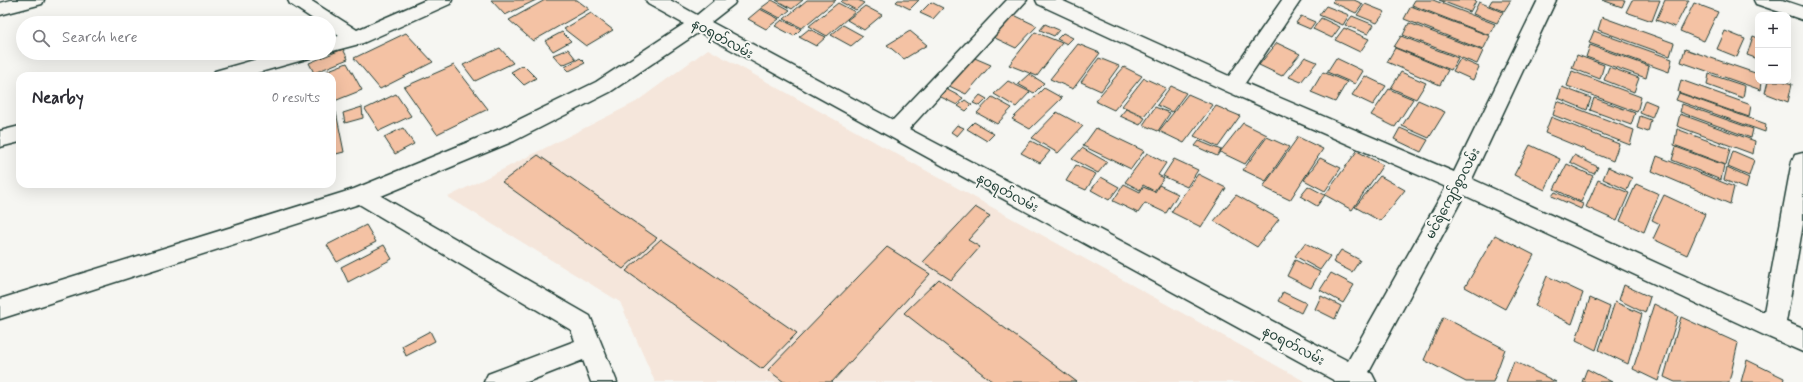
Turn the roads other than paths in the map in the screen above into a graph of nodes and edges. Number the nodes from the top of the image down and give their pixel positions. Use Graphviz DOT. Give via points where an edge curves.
graph roads {
  1 [pos="35,0"];
  2 [pos="297,0"];
  3 [pos="443,0"];
  4 [pos="655,0"];
  5 [pos="727,0"];
  6 [pos="1018,0"];
  7 [pos="1045,0"];
  8 [pos="1292,0"];
  9 [pos="1548,0"];
  10 [pos="1763,0"];
  11 [pos="0,9"];
  12 [pos="1803,14"];
  13 [pos="322,16"];
  14 [pos="696,24"];
  15 [pos="336,25"];
  16 [pos="356,38"];
  17 [pos="336,43"];
  18 [pos="278,60"];
  19 [pos="236,72"];
  20 [pos="1233,86"];
  21 [pos="895,131"];
  22 [pos="16,135"];
  23 [pos="0,140"];
  24 [pos="1803,160"];
  25 [pos="1459,183"];
  26 [pos="361,194"];
  27 [pos="0,308"];
  28 [pos="1773,328"];
  29 [pos="1803,341"];
  30 [pos="590,346"];
  31 [pos="1355,380"];
  32 [pos="497,382"];
  33 [pos="604,382"];
  1 -- 11 [label="street"];
  2 -- 13 [label="street"];
  3 -- 16 [label="street"];
  4 -- 14 [label="street, နဝရတ်လမ်း"];
  5 -- 14 [label="street"];
  6 -- 21 [label="street"];
  7 -- 20 [label="street"];
  8 -- 20 [label="street"];
  9 -- 25 [label="street, မင်ရဲကျော်စွာလမ်း"];
  10 -- 12 [label="street"];
  14 -- 21 [label="street, နဝရတ်လမ်း"];
  14 -- 26 [label="street" via="604,87 507,135"];
  15 -- 16 [label="street"];
  16 -- 17 [label="street"];
  18 -- 19 [label="street"];
  20 -- 25 [label="street"];
  21 -- 31 [label="street, နဝရတ်လမ်း"];
  22 -- 23 [label="street"];
  24 -- 28 [label="street"];
  25 -- 28 [label="street"];
  25 -- 31 [label="street, မင်ရဲကျော်စွာလမ်း"];
  26 -- 27 [label="street"];
  26 -- 30 [label="street" via="581,324"];
  28 -- 29 [label="street"];
  30 -- 32 [label="street"];
  30 -- 33 [label="street"];
}
